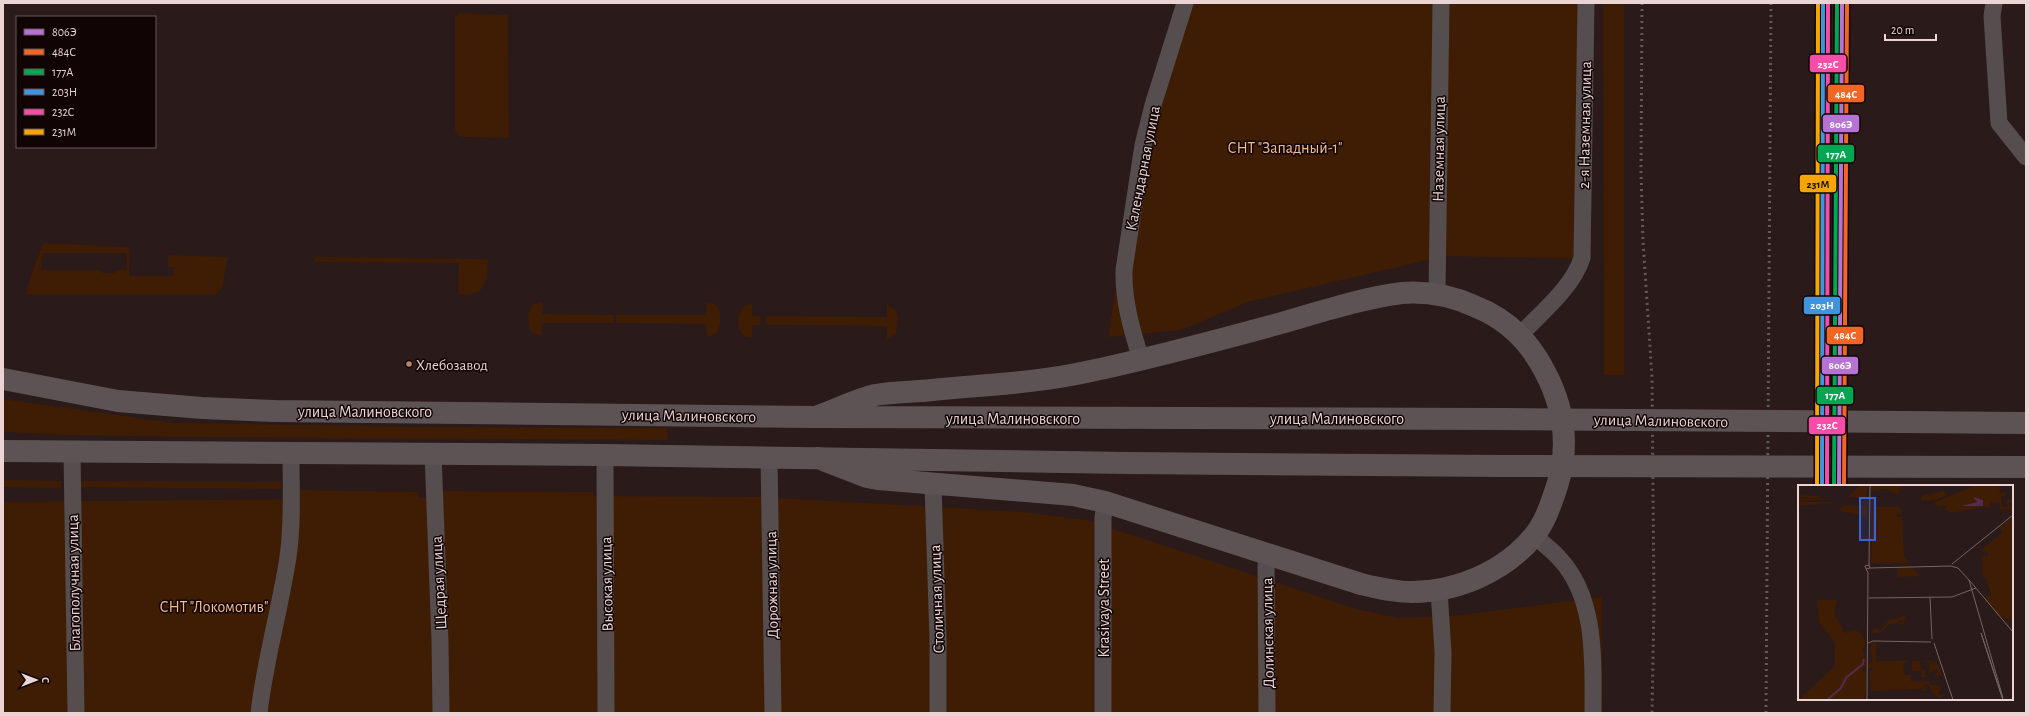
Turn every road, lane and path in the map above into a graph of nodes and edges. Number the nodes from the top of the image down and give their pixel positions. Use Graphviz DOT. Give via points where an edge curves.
graph roads {
  1 [pos="1185,3"];
  2 [pos="1441,3"];
  3 [pos="1586,3"];
  4 [pos="1994,3"];
  5 [pos="2026,157"];
  6 [pos="1437,294"];
  7 [pos="1520,335"];
  8 [pos="1141,359"];
  9 [pos="3,379"];
  10 [pos="816,417"];
  11 [pos="2026,423"];
  12 [pos="3,451"];
  13 [pos="72,452"];
  14 [pos="433,453"];
  15 [pos="292,454"];
  16 [pos="605,455"];
  17 [pos="769,457"];
  18 [pos="818,458"];
  19 [pos="2026,468"];
  20 [pos="933,485"];
  21 [pos="1105,502"];
  22 [pos="1534,536"];
  23 [pos="1266,554"];
  24 [pos="1439,590"];
  25 [pos="76,713"];
  26 [pos="259,713"];
  27 [pos="441,713"];
  28 [pos="606,713"];
  29 [pos="773,713"];
  30 [pos="938,713"];
  31 [pos="1103,713"];
  32 [pos="1267,713"];
  33 [pos="1442,713"];
  34 [pos="1593,713"];
  1 -- 8 [label="street, Календарная улица" via="1143,145 1124,270 1129,313"];
  2 -- 6 [label="street, Наземная улица"];
  3 -- 7 [label="street, 2-я Наземная улица" via="1583,248 1578,271"];
  4 -- 5 [label="street" via="1992,16 1999,123"];
  6 -- 7 [label="highway" via="1477,306"];
  6 -- 8 [label="highway" via="1384,296"];
  7 -- 22 [label="highway" via="1549,378 1558,401 1565,449 1561,472 1547,514"];
  8 -- 10 [label="highway" via="1084,373 1033,381 878,395"];
  9 -- 10 [label="highway, улица Малиновского" via="118,401 202,408"];
  10 -- 11 [label="highway, улица Малиновского, bridge"];
  12 -- 13 [label="highway"];
  13 -- 15 [label="highway"];
  13 -- 25 [label="street, Благополучная улица"];
  14 -- 15 [label="highway"];
  14 -- 16 [label="highway"];
  14 -- 27 [label="street, Щедрая улица"];
  15 -- 26 [label="street" via="288,558 266,664"];
  16 -- 17 [label="highway"];
  16 -- 28 [label="street, Высокая улица"];
  17 -- 18 [label="highway"];
  17 -- 29 [label="street, Дорожная улица"];
  18 -- 19 [label="highway, bridge" via="1128,463"];
  18 -- 20 [label="highway" via="867,477"];
  20 -- 21 [label="highway" via="1073,495"];
  20 -- 30 [label="street, Столичная улица"];
  21 -- 23 [label="highway"];
  21 -- 31 [label="street, Krasivaya Street"];
  22 -- 24 [label="highway" via="1498,568 1471,581"];
  22 -- 34 [label="street" via="1560,559 1571,574 1589,617"];
  23 -- 24 [label="highway" via="1387,590"];
  23 -- 32 [label="street, Долинская улица"];
  24 -- 33 [label="street" via="1443,652"];
}
